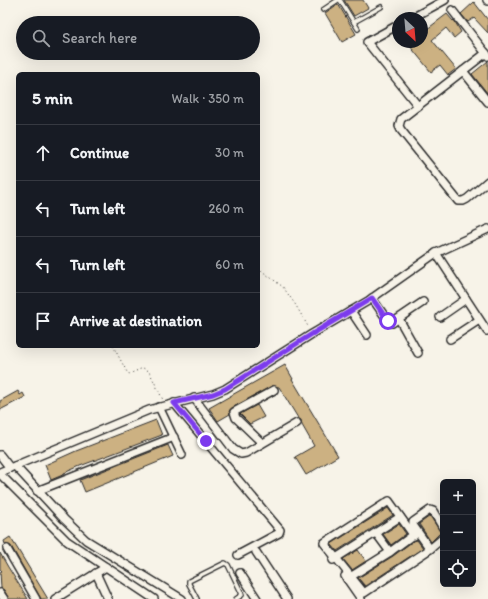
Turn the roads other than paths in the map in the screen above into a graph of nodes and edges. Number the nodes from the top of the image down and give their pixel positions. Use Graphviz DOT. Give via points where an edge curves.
graph roads {
  1 [pos="339,0"];
  2 [pos="445,0"];
  3 [pos="381,7"];
  4 [pos="323,10"];
  5 [pos="452,10"];
  6 [pos="423,12"];
  7 [pos="354,22"];
  8 [pos="358,29"];
  9 [pos="392,29"];
  10 [pos="487,54"];
  11 [pos="463,71"];
  12 [pos="488,102"];
  13 [pos="418,106"];
  14 [pos="488,181"];
  15 [pos="488,229"];
  16 [pos="436,252"];
  17 [pos="372,298"];
  18 [pos="466,299"];
  19 [pos="424,302"];
  20 [pos="351,311"];
  21 [pos="440,317"];
  22 [pos="399,319"];
  23 [pos="479,320"];
  24 [pos="486,331"];
  25 [pos="367,335"];
  26 [pos="450,339"];
  27 [pos="418,353"];
  28 [pos="274,390"];
  29 [pos="194,398"];
  30 [pos="174,403"];
  31 [pos="162,406"];
  32 [pos="297,423"];
  33 [pos="174,437"];
  34 [pos="262,443"];
  35 [pos="0,455"];
  36 [pos="182,455"];
  37 [pos="12,467"];
  38 [pos="0,473"];
  39 [pos="37,491"];
  40 [pos="400,517"];
  41 [pos="440,523"];
  42 [pos="376,533"];
  43 [pos="416,534"];
  44 [pos="440,541"];
  45 [pos="324,547"];
  46 [pos="6,549"];
  47 [pos="430,549"];
  48 [pos="256,552"];
  49 [pos="390,552"];
  50 [pos="238,555"];
  51 [pos="335,560"];
  52 [pos="106,567"];
  53 [pos="96,573"];
  54 [pos="240,573"];
  55 [pos="349,578"];
  56 [pos="0,593"];
  57 [pos="4,599"];
  58 [pos="36,599"];
  59 [pos="55,599"];
  60 [pos="108,599"];
  61 [pos="154,599"];
  62 [pos="182,599"];
  63 [pos="197,599"];
  64 [pos="236,599"];
  65 [pos="257,599"];
  66 [pos="287,599"];
  67 [pos="361,599"];
  1 -- 4 [label="lane"];
  1 -- 7 [label="lane"];
  2 -- 6 [label="street"];
  3 -- 7 [label="lane"];
  5 -- 10 [label="street"];
  7 -- 8 [label="lane"];
  9 -- 13 [label="street" via="367,42"];
  10 -- 11 [label="street"];
  11 -- 12 [label="street"];
  11 -- 13 [label="street"];
  13 -- 14 [label="street" via="401,119 400,130 458,201 467,199"];
  15 -- 16 [label="street"];
  16 -- 17 [label="street"];
  16 -- 18 [label="street"];
  17 -- 20 [label="street"];
  17 -- 22 [label="street" via="390,323"];
  18 -- 21 [label="street"];
  18 -- 23 [label="street"];
  19 -- 22 [label="street"];
  20 -- 25 [label="street"];
  20 -- 29 [label="street" via="225,389"];
  22 -- 27 [label="street"];
  23 -- 24 [label="street"];
  23 -- 26 [label="street"];
  28 -- 34 [label="street" via="234,412 236,418"];
  29 -- 30 [label="street"];
  29 -- 34 [label="street" via="238,453 246,453"];
  30 -- 31 [label="street"];
  30 -- 50 [label="street" via="280,530 279,533"];
  31 -- 33 [label="street"];
  31 -- 37 [label="street" via="132,416"];
  32 -- 34 [label="street"];
  33 -- 36 [label="street"];
  33 -- 39 [label="street"];
  35 -- 37 [label="street"];
  37 -- 38 [label="street"];
  37 -- 39 [label="street"];
  38 -- 52 [label="street" via="59,533"];
  39 -- 62 [label="street" via="86,540"];
  40 -- 42 [label="street"];
  40 -- 43 [label="street"];
  40 -- 51 [label="street" via="389,501 324,543"];
  41 -- 43 [label="street" via="430,510 413,522"];
  42 -- 49 [label="street"];
  42 -- 51 [label="street"];
  43 -- 47 [label="street"];
  43 -- 49 [label="street"];
  44 -- 47 [label="street"];
  45 -- 51 [label="street"];
  46 -- 58 [label="street"];
  47 -- 55 [label="street" via="364,593"];
  48 -- 66 [label="street"];
  49 -- 55 [label="street"];
  51 -- 55 [label="street"];
  52 -- 53 [label="street"];
  52 -- 61 [label="street"];
  53 -- 59 [label="street"];
  53 -- 60 [label="street"];
  54 -- 65 [label="street"];
  55 -- 67 [label="street"];
  56 -- 57 [label="street"];
  63 -- 64 [label="lane" via="189,581 225,563 242,595"];
}
